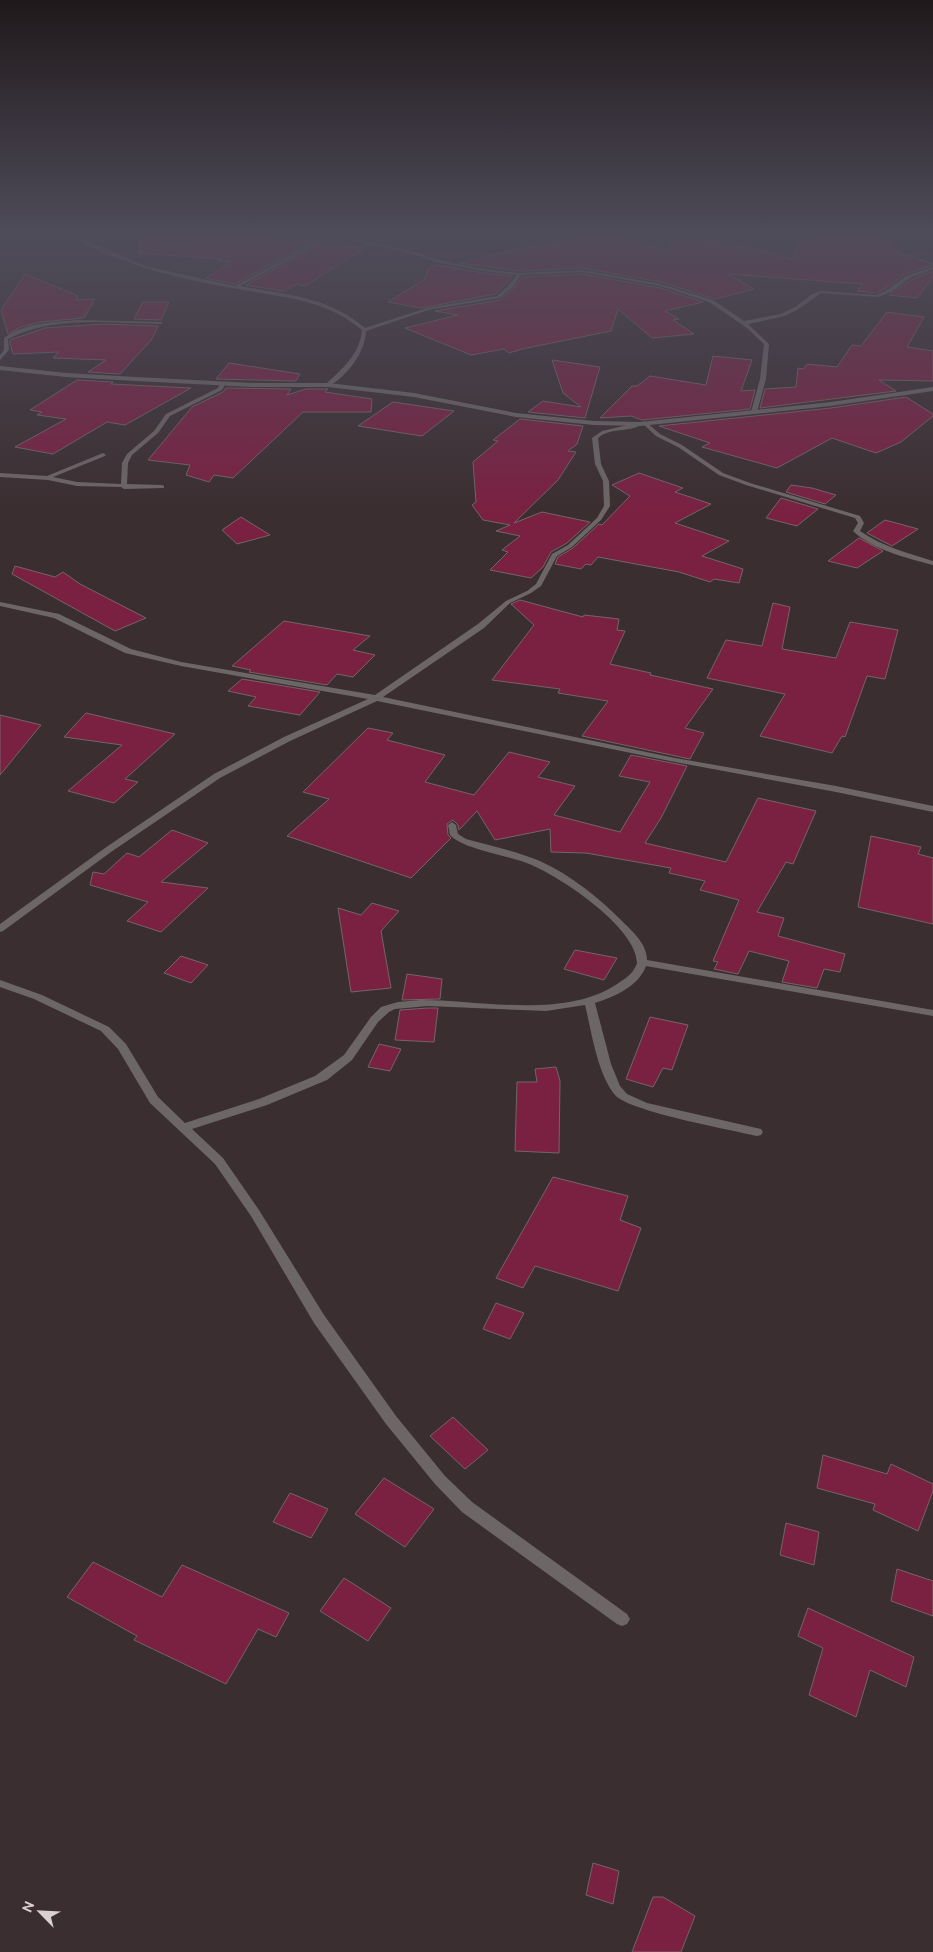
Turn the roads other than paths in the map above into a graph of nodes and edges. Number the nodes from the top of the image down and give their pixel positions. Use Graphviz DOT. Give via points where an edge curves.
graph roads {
  1 [pos="28,327"];
  2 [pos="361,327"];
  3 [pos="373,327"];
  4 [pos="748,327"];
  5 [pos="364,330"];
  6 [pos="0,358"];
  7 [pos="0,368"];
  8 [pos="223,383"];
  9 [pos="328,385"];
  10 [pos="933,389"];
  11 [pos="754,412"];
  12 [pos="643,424"];
  13 [pos="103,455"];
  14 [pos="0,475"];
  15 [pos="48,478"];
  16 [pos="124,487"];
  17 [pos="162,487"];
  18 [pos="933,562"];
  19 [pos="0,604"];
  20 [pos="376,698"];
  21 [pos="933,809"];
  22 [pos="452,825"];
  23 [pos="0,929"];
  24 [pos="643,962"];
  25 [pos="0,983"];
  26 [pos="589,1001"];
  27 [pos="933,1013"];
  28 [pos="185,1127"];
  29 [pos="757,1132"];
  30 [pos="622,1619"];
  1 -- 6 [label="street" via="6,338 6,350"];
  2 -- 5 [label="street"];
  3 -- 5 [label="street"];
  4 -- 11 [label="street" via="766,344 763,379"];
  5 -- 9 [label="street" via="363,342 356,356"];
  7 -- 8 [label="street" via="66,375"];
  8 -- 9 [label="street"];
  8 -- 16 [label="street" via="220,389 168,415 156,432 130,454 125,464"];
  9 -- 12 [label="street" via="414,395 516,415 577,422"];
  10 -- 11 [label="street"];
  11 -- 12 [label="street"];
  12 -- 18 [label="street" via="713,471 858,517 861,523 856,531 862,536 880,546"];
  12 -- 20 [label="street" via="600,433 595,438 598,464 606,481 607,506 570,546 554,555 539,585 508,602 481,626"];
  13 -- 15 [label="street"];
  14 -- 15 [label="street"];
  15 -- 16 [label="street" via="77,484"];
  16 -- 17 [label="street"];
  19 -- 20 [label="street" via="56,616 128,651 181,664"];
  20 -- 21 [label="street"];
  20 -- 23 [label="street" via="217,776"];
  22 -- 24 [label="street" via="452,832 459,840 545,867 563,878 630,935 643,952"];
  24 -- 26 [label="street" via="636,975 624,986"];
  24 -- 27 [label="street"];
  25 -- 28 [label="street" via="105,1029 122,1046 154,1100"];
  26 -- 28 [label="street" via="535,1008 434,1003 388,1008 380,1014 354,1052 322,1077 258,1105"];
  26 -- 29 [label="street" via="608,1071 620,1094 645,1106"];
  28 -- 30 [label="street" via="219,1161 255,1213 319,1319 391,1420 440,1480 467,1507"];
}
